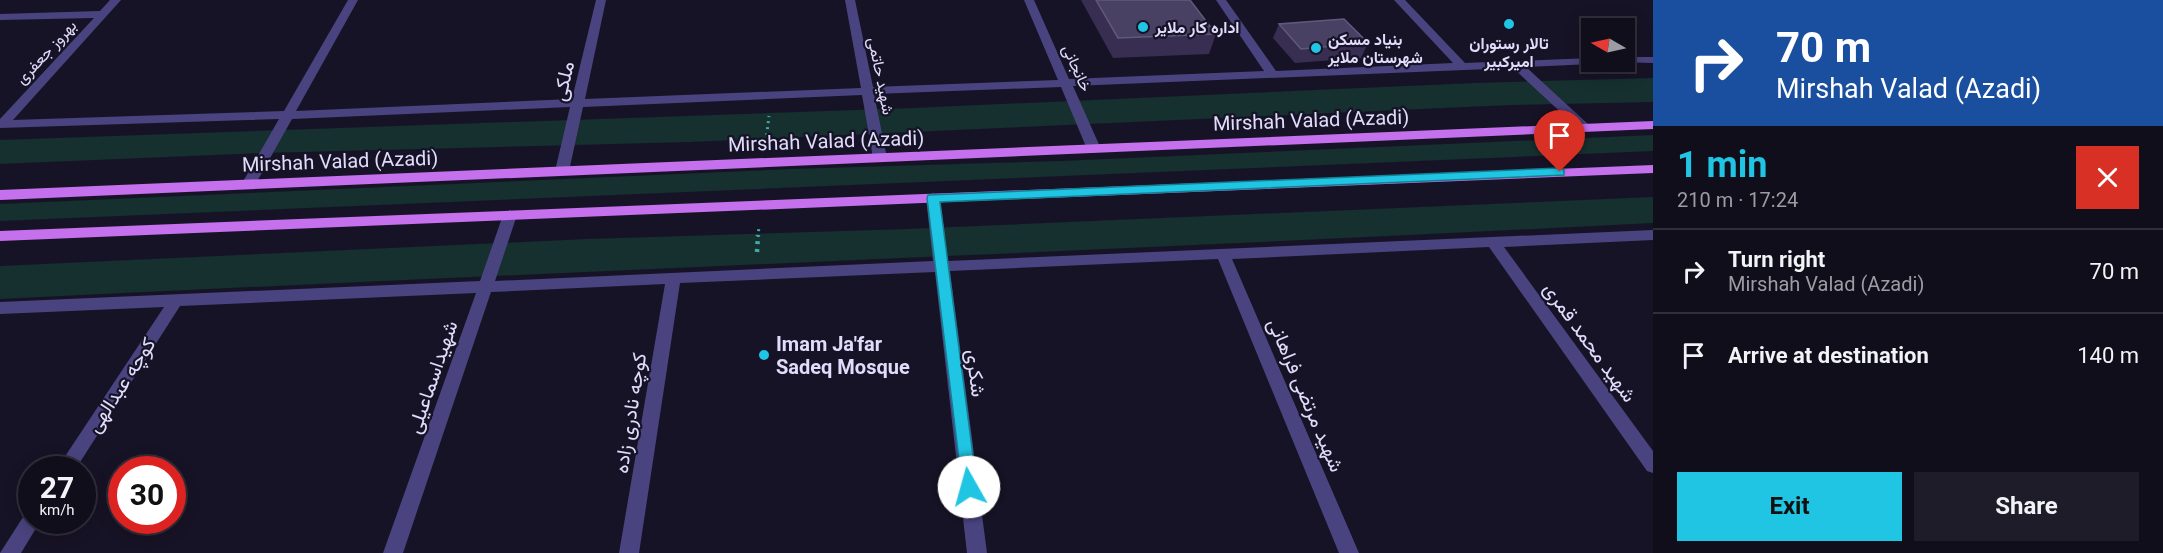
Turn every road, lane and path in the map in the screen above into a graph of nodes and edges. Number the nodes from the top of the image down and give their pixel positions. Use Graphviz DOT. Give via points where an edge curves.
graph roads {
  1 [pos="116,0"];
  2 [pos="353,0"];
  3 [pos="601,0"];
  4 [pos="850,0"];
  5 [pos="1029,0"];
  6 [pos="1221,0"];
  7 [pos="1400,0"];
  8 [pos="103,15"];
  9 [pos="0,17"];
  10 [pos="1635,60"];
  11 [pos="1653,60"];
  12 [pos="1581,61"];
  13 [pos="1516,64"];
  14 [pos="1462,66"];
  15 [pos="1273,75"];
  16 [pos="1065,82"];
  17 [pos="867,91"];
  18 [pos="578,101"];
  19 [pos="288,115"];
  20 [pos="1,124"];
  21 [pos="1653,125"];
  22 [pos="1585,128"];
  23 [pos="1094,149"];
  24 [pos="880,158"];
  25 [pos="1653,169"];
  26 [pos="562,171"];
  27 [pos="248,185"];
  28 [pos="0,195"];
  29 [pos="933,198"];
  30 [pos="510,215"];
  31 [pos="1653,235"];
  32 [pos="0,236"];
  33 [pos="1493,242"];
  34 [pos="1223,254"];
  35 [pos="941,267"];
  36 [pos="673,279"];
  37 [pos="486,287"];
  38 [pos="176,300"];
  39 [pos="0,308"];
  40 [pos="74,456"];
  41 [pos="1653,465"];
  42 [pos="23,534"];
  43 [pos="10,553"];
  44 [pos="393,553"];
  45 [pos="629,553"];
  46 [pos="977,553"];
  47 [pos="1349,553"];
  1 -- 8 [label="street, بهروز جعفری"];
  2 -- 19 [label="street"];
  3 -- 18 [label="street, ملکی"];
  4 -- 17 [label="street, شهید حاتمی"];
  5 -- 16 [label="street, خانجانی"];
  6 -- 15 [label="street"];
  7 -- 14 [label="street"];
  8 -- 9 [label="street"];
  8 -- 20 [label="street, بهروز جعفری"];
  10 -- 11 [label="street"];
  12 -- 13 [label="street"];
  13 -- 14 [label="street"];
  13 -- 22 [label="street"];
  14 -- 15 [label="street"];
  15 -- 16 [label="street"];
  16 -- 17 [label="street"];
  16 -- 23 [label="street, خانجانی"];
  17 -- 18 [label="street"];
  17 -- 24 [label="street, شهید حاتمی"];
  18 -- 19 [label="street"];
  18 -- 26 [label="street, ملکی"];
  19 -- 20 [label="street"];
  19 -- 27 [label="street"];
  21 -- 22 [label="main road, Mirshah Valad (Azadi)"];
  22 -- 23 [label="main road, Mirshah Valad (Azadi)"];
  23 -- 24 [label="main road, Mirshah Valad (Azadi)"];
  24 -- 26 [label="main road, Mirshah Valad (Azadi)"];
  25 -- 29 [label="main road"];
  26 -- 27 [label="main road, Mirshah Valad (Azadi)"];
  27 -- 28 [label="main road, Mirshah Valad (Azadi)"];
  29 -- 30 [label="main road"];
  29 -- 35 [label="street, شکری"];
  30 -- 32 [label="main road"];
  30 -- 37 [label="street, شهیداسماعیلی"];
  31 -- 33 [label="street"];
  33 -- 34 [label="street"];
  33 -- 41 [label="street, شهید محمد قمری"];
  34 -- 35 [label="street"];
  34 -- 47 [label="street, شهید مرتضی فراهانی"];
  35 -- 36 [label="street"];
  35 -- 46 [label="street, شکری"];
  36 -- 37 [label="street"];
  36 -- 45 [label="street, کوچه نادری زاده"];
  37 -- 38 [label="street"];
  37 -- 44 [label="street, شهیداسماعیلی"];
  38 -- 39 [label="street"];
  38 -- 40 [label="street, کوچه عبدالهی"];
  42 -- 43 [label="street"];
}
